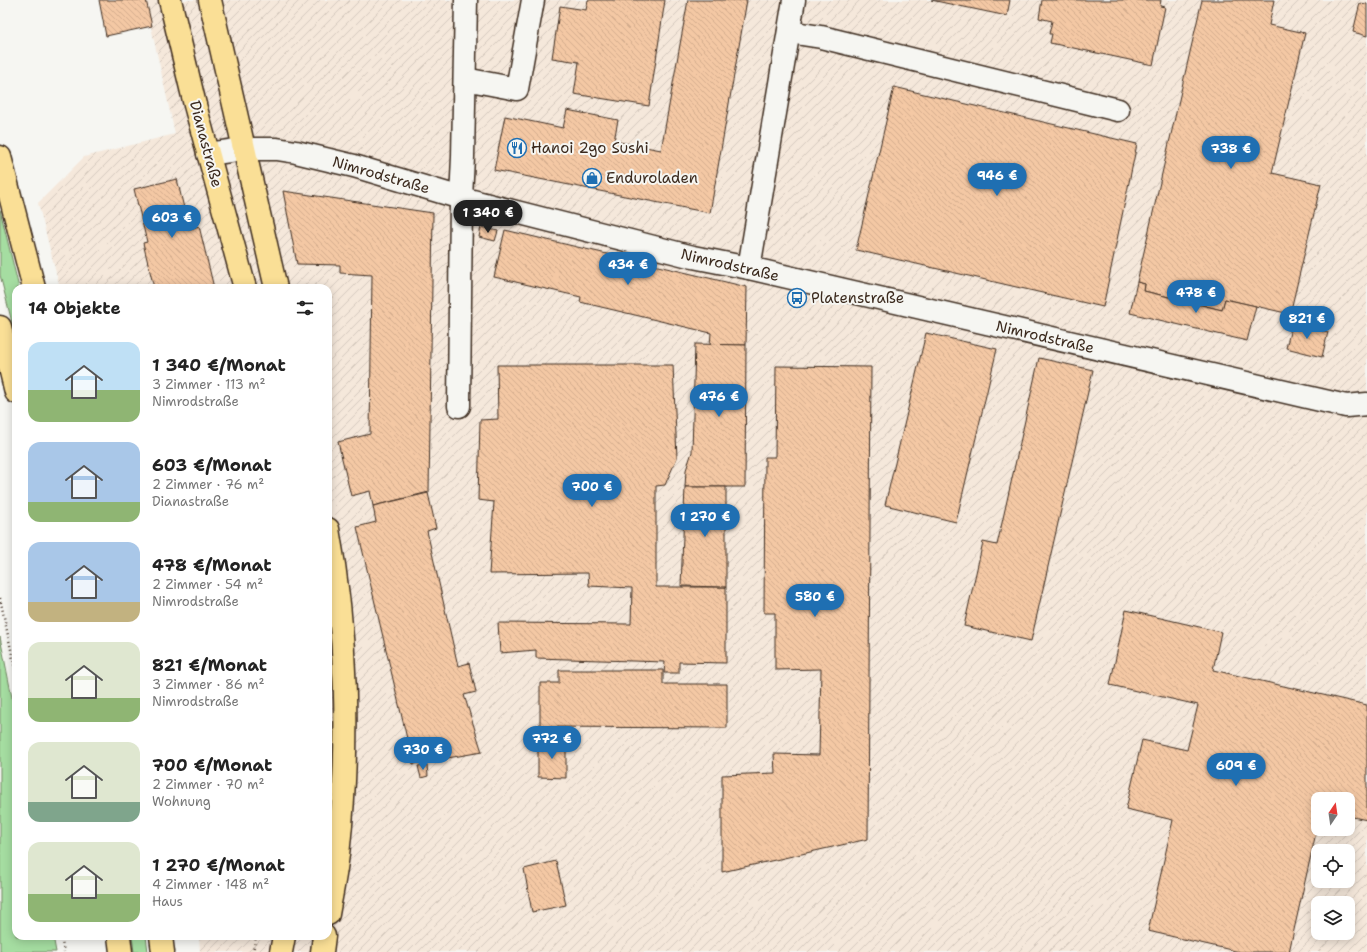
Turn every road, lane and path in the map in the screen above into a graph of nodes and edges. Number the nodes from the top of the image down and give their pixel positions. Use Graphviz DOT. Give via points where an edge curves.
graph roads {
  1 [pos="170,0"];
  2 [pos="210,0"];
  3 [pos="466,0"];
  4 [pos="534,0"];
  5 [pos="794,0"];
  6 [pos="789,32"];
  7 [pos="465,79"];
  8 [pos="1118,110"];
  9 [pos="244,149"];
  10 [pos="208,154"];
  11 [pos="0,157"];
  12 [pos="461,198"];
  13 [pos="749,268"];
  14 [pos="33,284"];
  15 [pos="244,284"];
  16 [pos="275,284"];
  17 [pos="0,327"];
  18 [pos="12,376"];
  19 [pos="1357,405"];
  20 [pos="460,406"];
  21 [pos="332,553"];
  22 [pos="0,598"];
  23 [pos="12,654"];
  24 [pos="332,889"];
  25 [pos="62,940"];
  26 [pos="120,940"];
  27 [pos="162,940"];
  28 [pos="255,940"];
  29 [pos="283,940"];
  30 [pos="324,940"];
  31 [pos="64,952"];
  32 [pos="121,952"];
  33 [pos="163,952"];
  34 [pos="253,952"];
  35 [pos="281,952"];
  36 [pos="322,952"];
  1 -- 10 [label="main road, Dianastraße"];
  2 -- 9 [label="main road"];
  3 -- 7 [label="street"];
  4 -- 7 [label="street" via="517,89"];
  5 -- 6 [label="street"];
  6 -- 8 [label="street" via="829,39"];
  6 -- 13 [label="street"];
  7 -- 12 [label="street"];
  9 -- 10 [label="street, Nimrodstraße"];
  9 -- 12 [label="street, Nimrodstraße" via="296,152 354,166"];
  9 -- 16 [label="main road"];
  10 -- 15 [label="main road, Dianastraße"];
  11 -- 14 [label="main road"];
  12 -- 13 [label="street, Nimrodstraße" via="693,257"];
  12 -- 20 [label="street"];
  13 -- 19 [label="street, Nimrodstraße"];
  17 -- 18 [label="main road"];
  21 -- 24 [label="main road" via="342,645 344,746 339,846"];
  22 -- 23 [label="path"];
  25 -- 31 [label="path"];
  26 -- 32 [label="main road"];
  27 -- 33 [label="main road"];
  28 -- 34 [label="path"];
  29 -- 35 [label="main road"];
  30 -- 36 [label="main road"];
}
